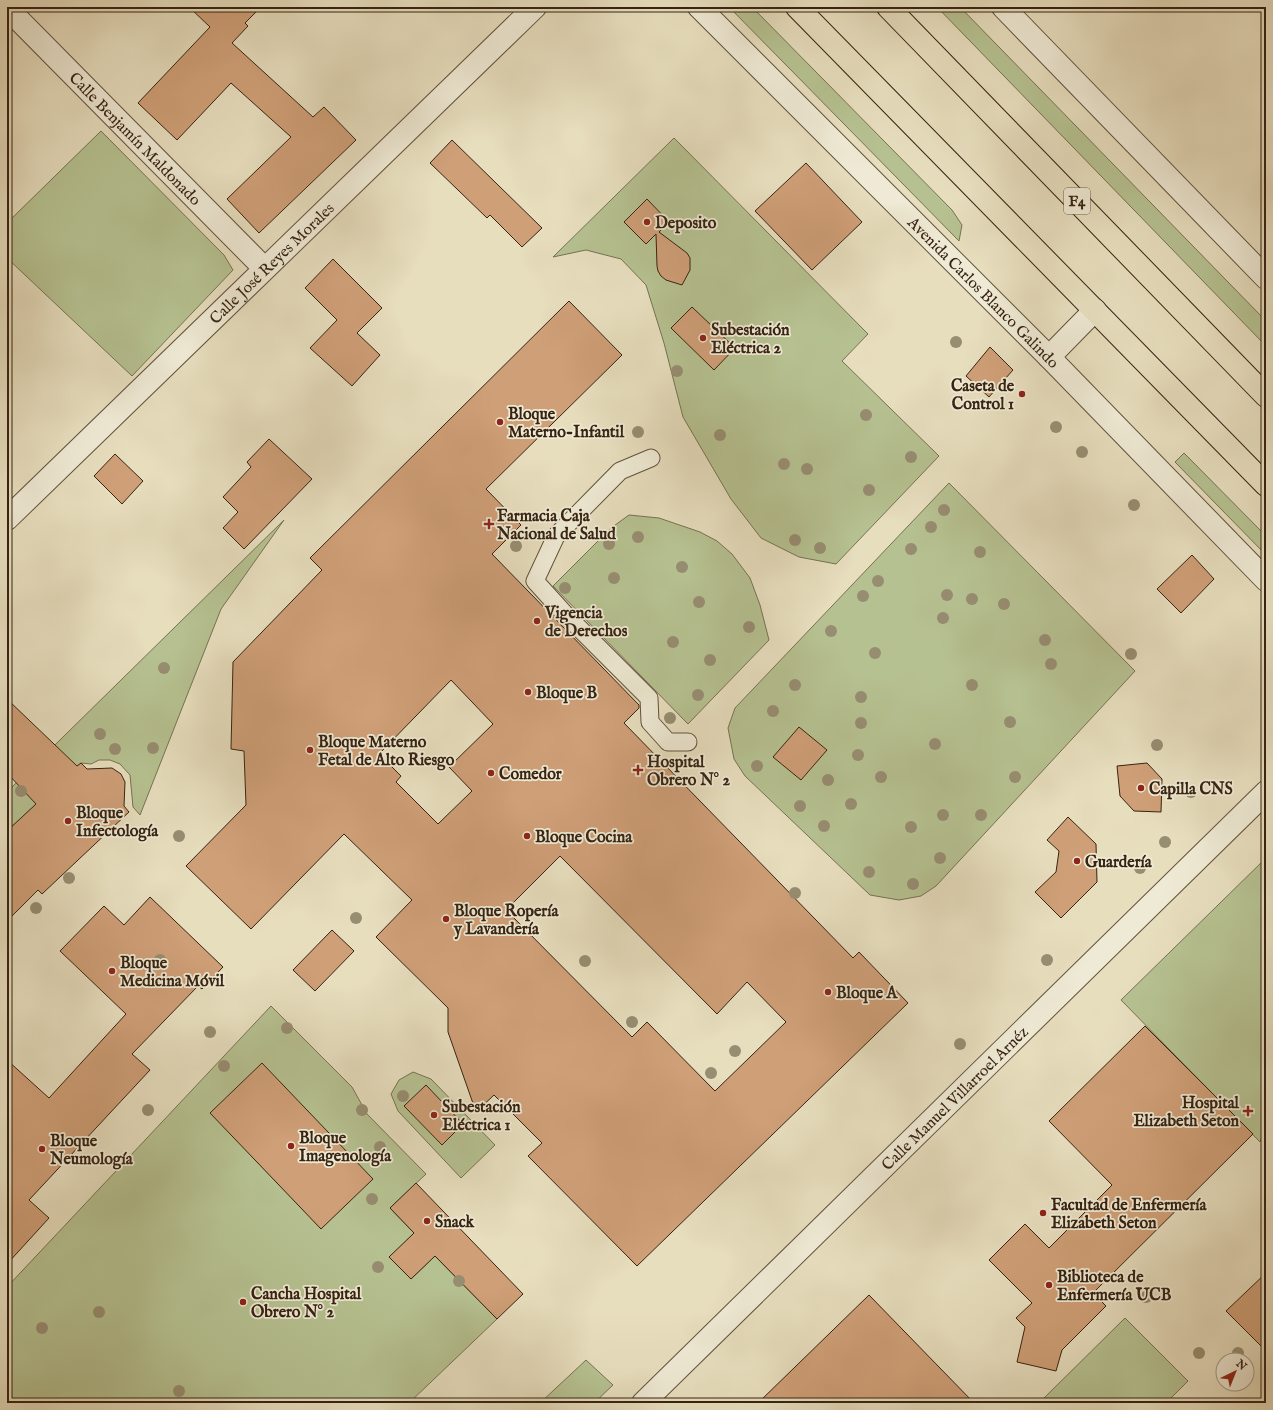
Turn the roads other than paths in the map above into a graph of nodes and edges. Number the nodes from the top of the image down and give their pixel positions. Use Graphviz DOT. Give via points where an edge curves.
graph roads {
  1 [pos="534,7"];
  2 [pos="699,7"];
  3 [pos="797,7"];
  4 [pos="888,7"];
  5 [pos="1003,7"];
  6 [pos="7,8"];
  7 [pos="264,268"];
  8 [pos="1266,278"];
  9 [pos="1096,310"];
  10 [pos="1049,357"];
  11 [pos="1266,396"];
  12 [pos="651,458"];
  13 [pos="1266,485"];
  14 [pos="7,519"];
  15 [pos="1266,580"];
  16 [pos="688,742"];
  17 [pos="1266,792"];
  18 [pos="643,1403"];
  1 -- 7 [label="street, Calle José Reyes Morales"];
  2 -- 10 [label="street, Avenida Carlos Blanco Galindo"];
  3 -- 9 [label="highway"];
  4 -- 11 [label="highway, F4"];
  5 -- 8 [label="street"];
  6 -- 7 [label="street, Calle Benjamín Maldonado"];
  7 -- 14 [label="street, Calle José Reyes Morales"];
  9 -- 10 [label="street"];
  9 -- 13 [label="highway"];
  10 -- 15 [label="street, Avenida Carlos Blanco Galindo"];
  12 -- 16 [label="lane" via="620,471 556,536 534,582 649,698 650,722 668,742"];
  17 -- 18 [label="street, Calle Manuel Villarroel Arnéz"];
}
